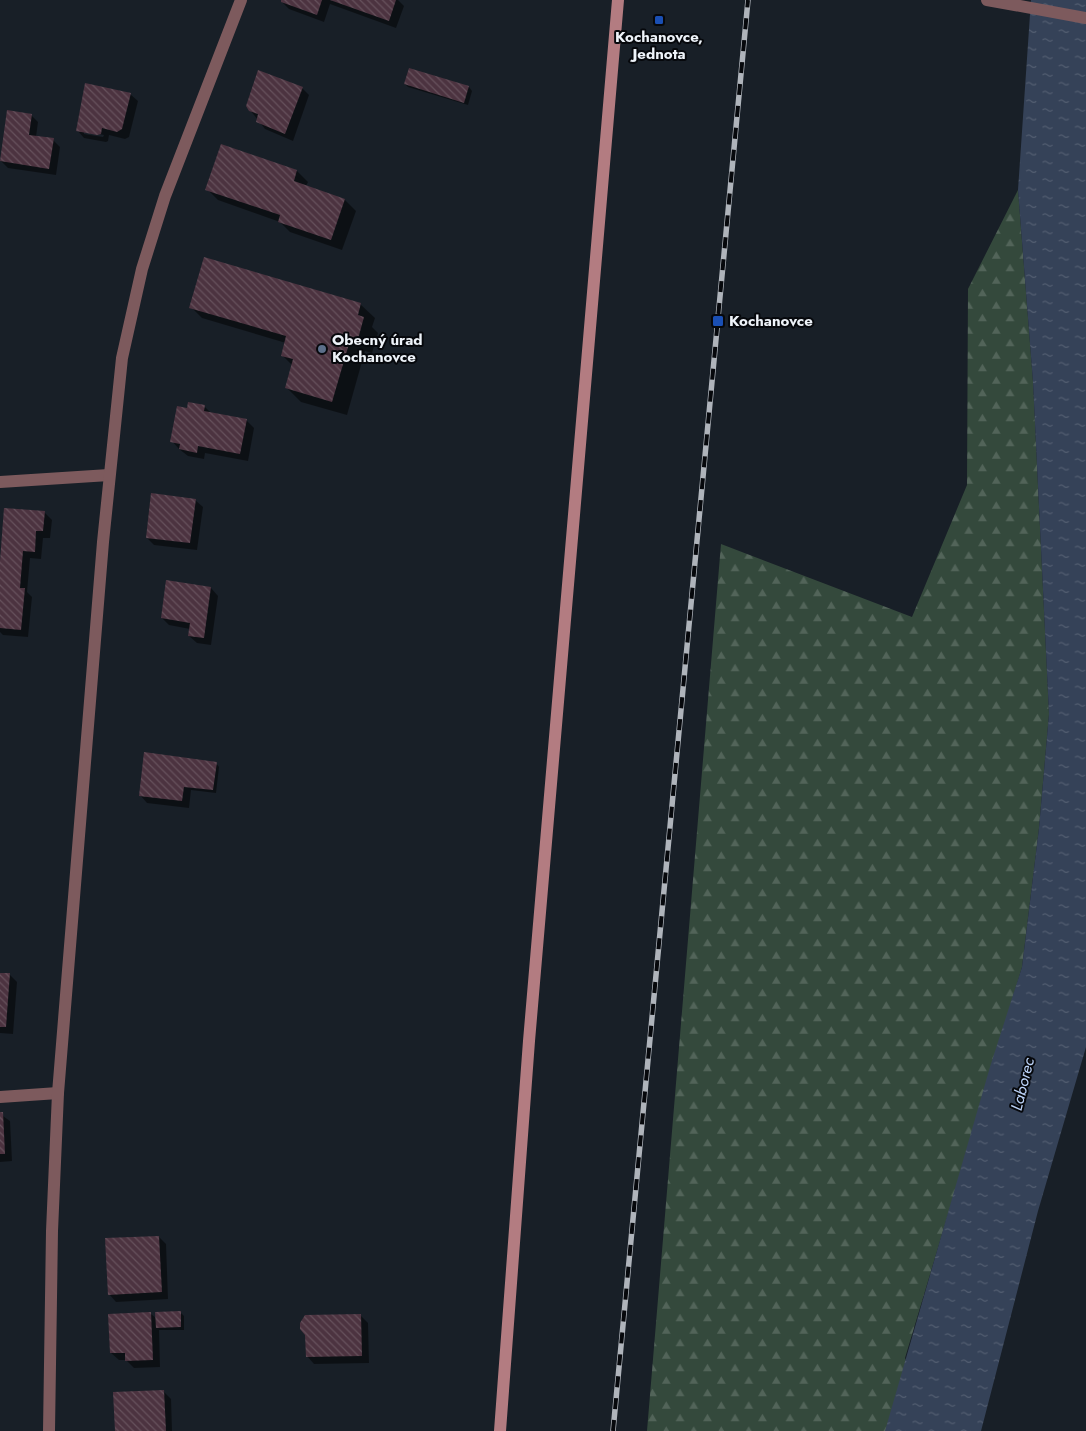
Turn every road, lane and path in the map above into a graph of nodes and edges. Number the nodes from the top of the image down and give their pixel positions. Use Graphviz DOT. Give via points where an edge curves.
graph roads {
  1 [pos="241,0"];
  2 [pos="618,0"];
  3 [pos="987,0"];
  4 [pos="1086,18"];
  5 [pos="109,475"];
  6 [pos="0,482"];
  7 [pos="58,1093"];
  8 [pos="0,1097"];
  9 [pos="49,1431"];
  10 [pos="500,1431"];
  1 -- 5 [label="street" via="165,196 142,269 122,358"];
  2 -- 10 [label="main road" via="532,1011"];
  3 -- 4 [label="street"];
  5 -- 6 [label="street"];
  5 -- 7 [label="street"];
  7 -- 8 [label="street"];
  7 -- 9 [label="street"];
}
